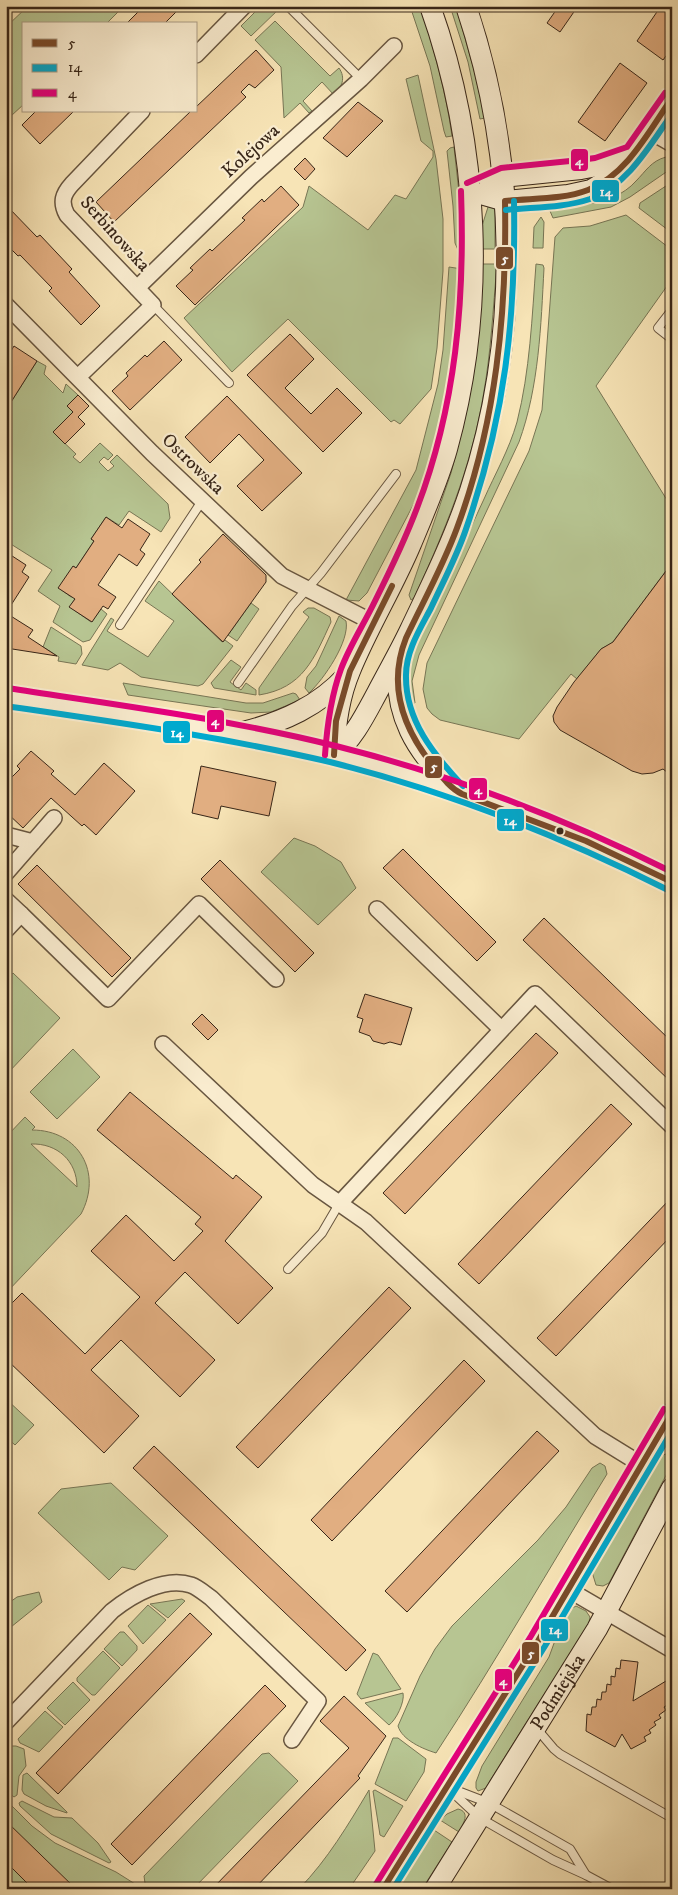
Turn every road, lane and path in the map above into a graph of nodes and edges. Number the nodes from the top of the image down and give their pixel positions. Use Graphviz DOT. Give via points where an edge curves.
graph roads {
  1 [pos="244,6"];
  2 [pos="288,6"];
  3 [pos="430,6"];
  4 [pos="466,6"];
  5 [pos="394,46"];
  6 [pos="198,53"];
  7 [pos="361,79"];
  8 [pos="669,106"];
  9 [pos="141,112"];
  10 [pos="649,130"];
  11 [pos="672,144"];
  12 [pos="632,154"];
  13 [pos="503,177"];
  14 [pos="470,191"];
  15 [pos="505,201"];
  16 [pos="136,288"];
  17 [pos="6,305"];
  18 [pos="153,305"];
  19 [pos="672,310"];
  20 [pos="672,339"];
  21 [pos="78,378"];
  22 [pos="229,383"];
  23 [pos="396,474"];
  24 [pos="202,501"];
  25 [pos="307,589"];
  26 [pos="374,623"];
  27 [pos="120,625"];
  28 [pos="400,650"];
  29 [pos="350,671"];
  30 [pos="238,683"];
  31 [pos="6,697"];
  32 [pos="238,734"];
  33 [pos="334,755"];
  34 [pos="457,792"];
  35 [pos="54,818"];
  36 [pos="6,835"];
  37 [pos="33,842"];
  38 [pos="6,873"];
  39 [pos="672,882"];
  40 [pos="6,900"];
  41 [pos="377,909"];
  42 [pos="21,914"];
  43 [pos="6,930"];
  44 [pos="276,979"];
  45 [pos="501,1029"];
  46 [pos="163,1044"];
  47 [pos="672,1126"];
  48 [pos="339,1204"];
  49 [pos="288,1269"];
  50 [pos="672,1413"];
  51 [pos="666,1435"];
  52 [pos="642,1466"];
  53 [pos="672,1488"];
  54 [pos="569,1590"];
  55 [pos="606,1613"];
  56 [pos="672,1650"];
  57 [pos="6,1722"];
  58 [pos="536,1727"];
  59 [pos="292,1740"];
  60 [pos="447,1787"];
  61 [pos="484,1810"];
  62 [pos="672,1818"];
  63 [pos="586,1875"];
  64 [pos="383,1889"];
  65 [pos="435,1889"];
  66 [pos="612,1889"];
  1 -- 6 [label="street"];
  2 -- 7 [label="lane"];
  3 -- 14 [label="main road" via="448,62 464,140"];
  4 -- 13 [label="main road" via="482,59"];
  5 -- 7 [label="street, Kolejowa"];
  7 -- 16 [label="street, Kolejowa" via="251,177"];
  8 -- 10 [label="main road"];
  9 -- 16 [label="street, Serbinowska" via="72,184 62,200 67,214"];
  10 -- 11 [label="street"];
  10 -- 12 [label="main road"];
  12 -- 13 [label="main road" via="581,170"];
  12 -- 15 [label="main road" via="610,178 590,190"];
  13 -- 14 [label="main road"];
  13 -- 15 [label="main road"];
  14 -- 15 [label="main road"];
  14 -- 26 [label="main road" via="470,307 455,414 431,494"];
  15 -- 28 [label="main road" via="505,305 496,384 487,426 456,530"];
  16 -- 18 [label="street, Serbinowska"];
  17 -- 21 [label="street, Ostrowska"];
  18 -- 21 [label="street"];
  18 -- 22 [label="lane"];
  19 -- 20 [label="lane" via="658,328"];
  21 -- 24 [label="street, Ostrowska"];
  23 -- 25 [label="lane"];
  24 -- 25 [label="street, Ostrowska" via="282,576"];
  24 -- 27 [label="lane"];
  25 -- 26 [label="street, Ostrowska"];
  25 -- 30 [label="lane"];
  26 -- 29 [label="main road"];
  28 -- 33 [label="main road" via="358,728"];
  28 -- 34 [label="main road" via="398,694 406,725 428,759"];
  29 -- 32 [label="main road" via="311,706 282,720"];
  29 -- 33 [label="main road" via="336,721"];
  31 -- 32 [label="main road"];
  32 -- 33 [label="main road"];
  33 -- 34 [label="main road"];
  34 -- 39 [label="main road" via="553,828"];
  35 -- 37 [label="street"];
  36 -- 37 [label="street"];
  37 -- 38 [label="street"];
  40 -- 42 [label="street"];
  41 -- 45 [label="street"];
  42 -- 43 [label="street"];
  42 -- 44 [label="street" via="108,999 200,904"];
  45 -- 47 [label="street" via="535,994"];
  45 -- 48 [label="street"];
  46 -- 48 [label="street" via="313,1185"];
  48 -- 49 [label="lane" via="322,1233"];
  48 -- 52 [label="street" via="366,1222 598,1438"];
  50 -- 51 [label="main road"];
  51 -- 52 [label="main road"];
  52 -- 54 [label="main road"];
  53 -- 55 [label="main road, Podmiejska"];
  54 -- 55 [label="street"];
  54 -- 60 [label="main road"];
  55 -- 56 [label="street"];
  55 -- 58 [label="main road, Podmiejska"];
  57 -- 59 [label="street" via="122,1602 148,1589 176,1583 199,1589 211,1598 318,1701"];
  58 -- 61 [label="main road, Podmiejska"];
  58 -- 62 [label="lane" via="554,1749 570,1760"];
  60 -- 61 [label="lane"];
  60 -- 61 [label="lane"];
  60 -- 64 [label="main road"];
  61 -- 63 [label="lane" via="553,1860"];
  61 -- 63 [label="lane" via="570,1849"];
  61 -- 65 [label="main road, Podmiejska"];
  63 -- 66 [label="lane"];
}
